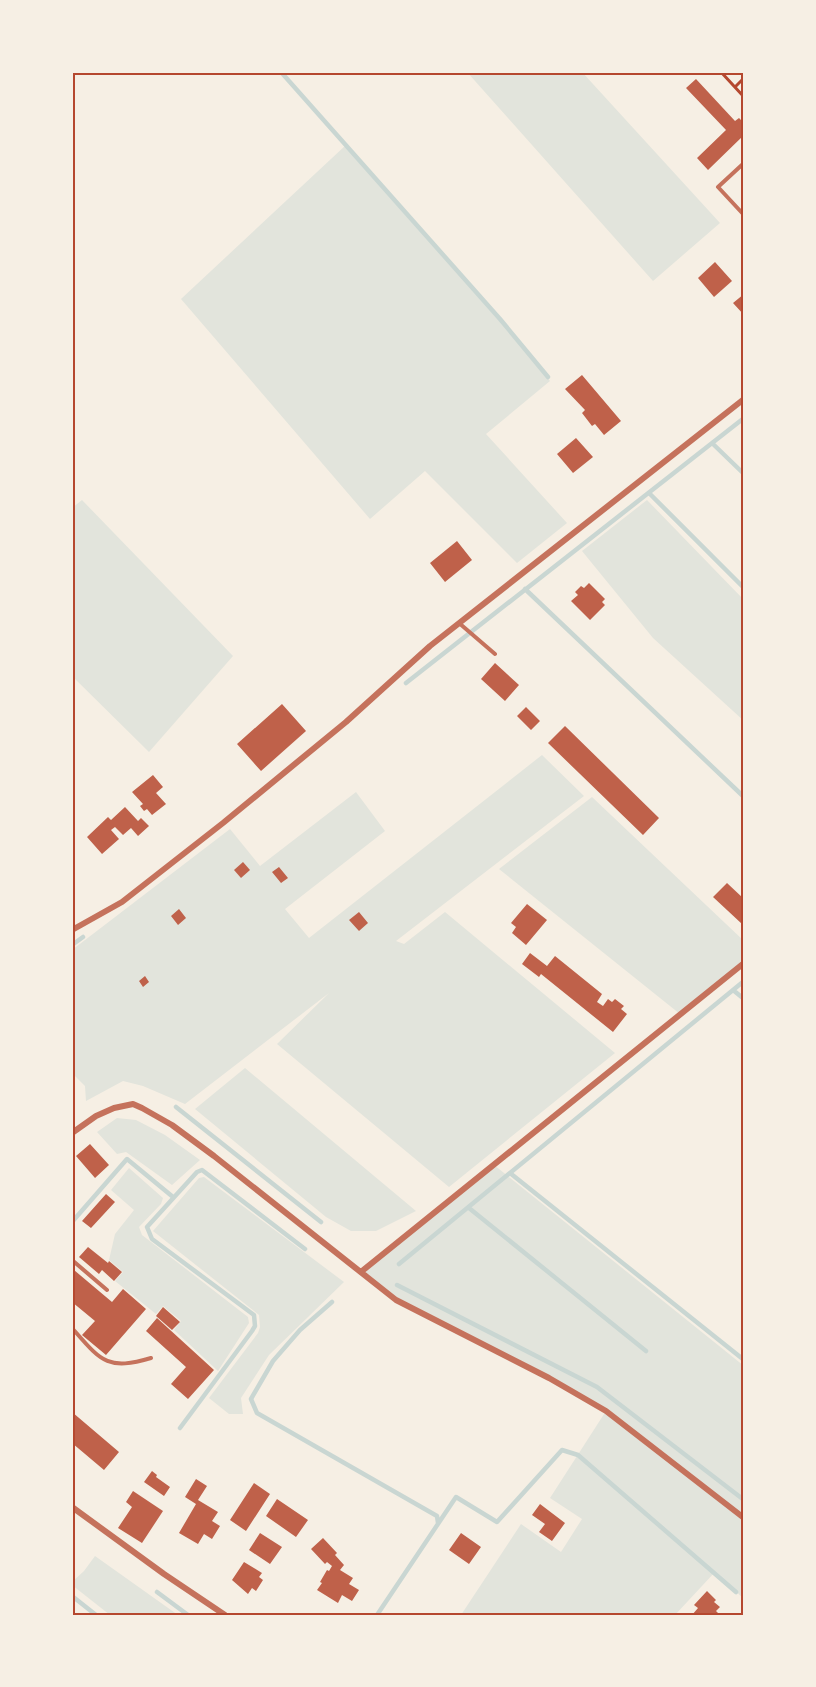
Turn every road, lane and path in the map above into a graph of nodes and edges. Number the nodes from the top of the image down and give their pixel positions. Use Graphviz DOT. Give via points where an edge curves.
graph roads {
  1 [pos="721,72"];
  2 [pos="744,78"];
  3 [pos="735,87"];
  4 [pos="744,97"];
  5 [pos="744,163"];
  6 [pos="744,214"];
  7 [pos="744,399"];
  8 [pos="461,625"];
  9 [pos="495,654"];
  10 [pos="72,930"];
  11 [pos="744,963"];
  12 [pos="72,1133"];
  13 [pos="72,1260"];
  14 [pos="362,1271"];
  15 [pos="107,1290"];
  16 [pos="72,1328"];
  17 [pos="151,1358"];
  18 [pos="72,1507"];
  19 [pos="744,1518"];
  20 [pos="225,1615"];
  1 -- 3 [label="path"];
  2 -- 3 [label="path"];
  3 -- 4 [label="path"];
  5 -- 6 [label="lane" via="718,187"];
  7 -- 8 [label="street"];
  8 -- 9 [label="lane"];
  8 -- 10 [label="street" via="430,646 346,722 223,823 122,902"];
  11 -- 14 [label="street"];
  12 -- 14 [label="street" via="114,1108 133,1104 142,1108 214,1156"];
  13 -- 15 [label="lane"];
  14 -- 19 [label="street" via="396,1300 606,1411"];
  16 -- 17 [label="lane" via="109,1364 131,1364"];
  18 -- 20 [label="street"];
}
